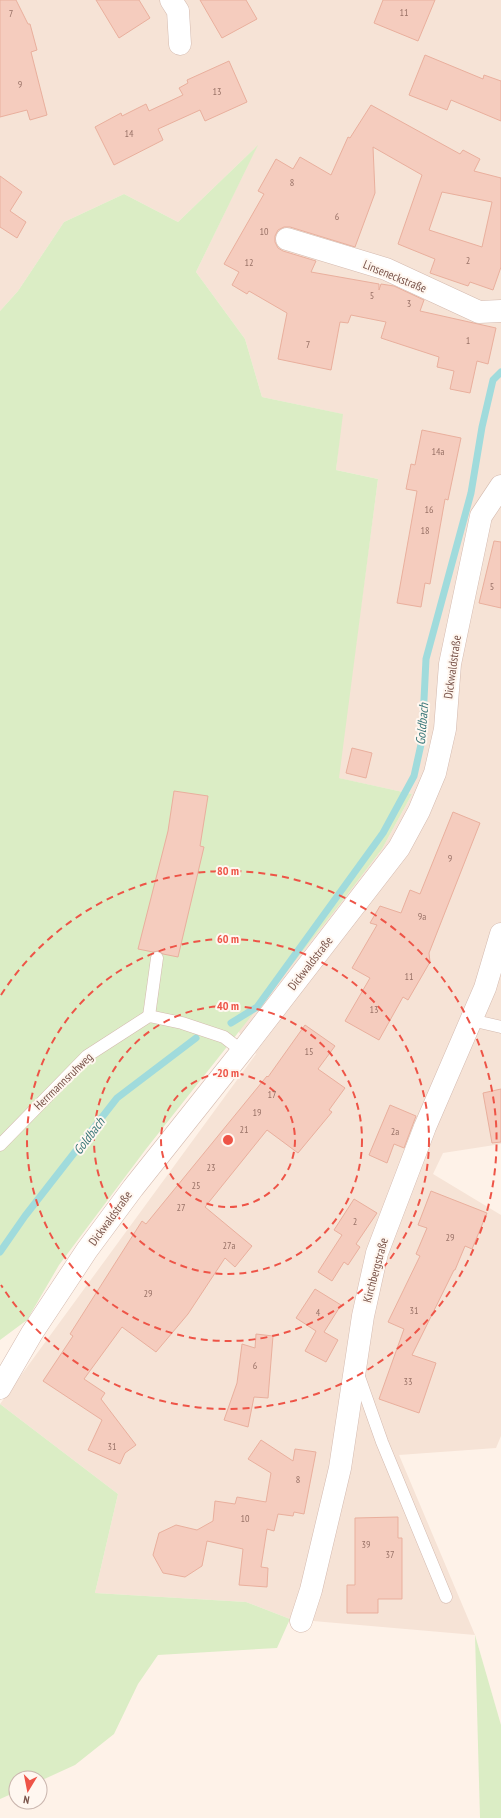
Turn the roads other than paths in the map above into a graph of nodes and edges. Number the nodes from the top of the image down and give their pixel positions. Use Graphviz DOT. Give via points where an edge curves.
graph roads {
  1 [pos="171,0"];
  2 [pos="180,44"];
  3 [pos="287,239"];
  4 [pos="501,311"];
  5 [pos="501,486"];
  6 [pos="501,934"];
  7 [pos="157,958"];
  8 [pos="149,1016"];
  9 [pos="471,1020"];
  10 [pos="501,1026"];
  11 [pos="242,1051"];
  12 [pos="0,1145"];
  13 [pos="356,1370"];
  14 [pos="0,1388"];
  15 [pos="446,1597"];
  16 [pos="301,1621"];
  1 -- 2 [label="street" via="178,11"];
  3 -- 4 [label="street, Linseneckstraße" via="386,269 479,312"];
  5 -- 11 [label="street, Dickwaldstraße" via="481,516 450,664 443,736 435,773 419,812 398,848"];
  6 -- 9 [label="street, Kirchbergstraße" via="491,970"];
  7 -- 8 [label="lane"];
  8 -- 11 [label="lane" via="182,1023 224,1037"];
  8 -- 12 [label="lane, Herrmannsruhweg" via="87,1056"];
  9 -- 10 [label="lane"];
  9 -- 13 [label="street, Kirchbergstraße" via="425,1127 377,1253 363,1316"];
  11 -- 14 [label="street, Dickwaldstraße" via="87,1250 32,1333"];
  13 -- 15 [label="lane" via="382,1442"];
  13 -- 16 [label="street, Kirchbergstraße" via="340,1468 311,1590"];
}
